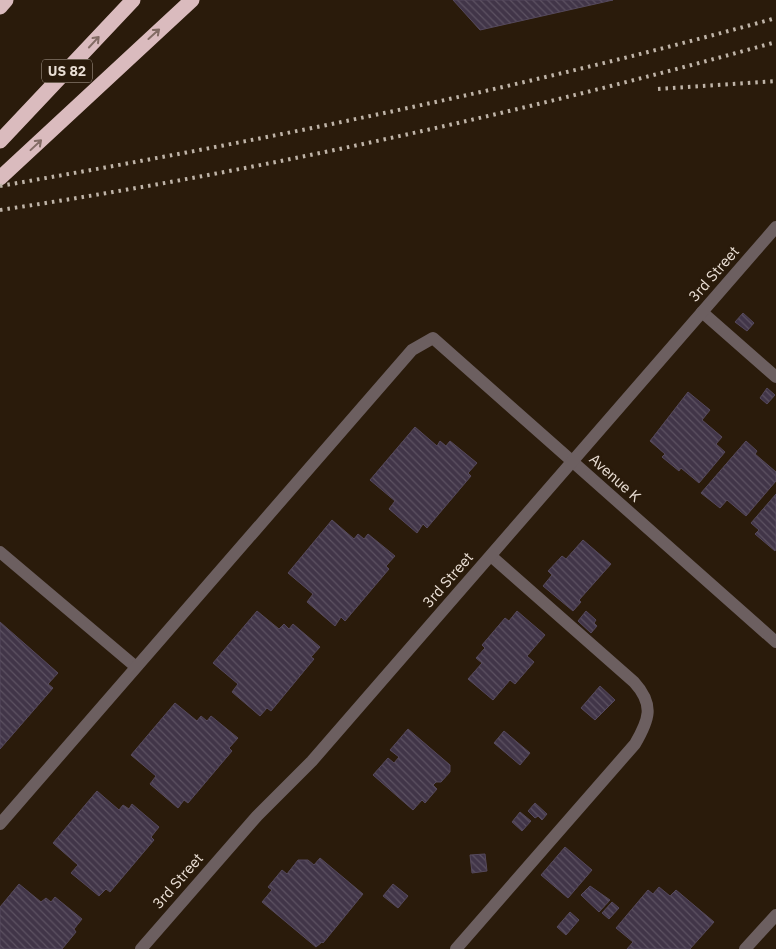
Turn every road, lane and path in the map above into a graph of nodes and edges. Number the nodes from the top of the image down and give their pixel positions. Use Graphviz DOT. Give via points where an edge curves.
graph roads {
  1 [pos="6,0"];
  2 [pos="133,0"];
  3 [pos="192,0"];
  4 [pos="0,7"];
  5 [pos="0,141"];
  6 [pos="0,178"];
  7 [pos="776,227"];
  8 [pos="702,312"];
  9 [pos="776,377"];
  10 [pos="572,462"];
  11 [pos="0,552"];
  12 [pos="490,556"];
  13 [pos="776,642"];
  14 [pos="136,667"];
  15 [pos="0,824"];
  16 [pos="776,915"];
  17 [pos="141,949"];
  18 [pos="456,949"];
  19 [pos="745,949"];
  1 -- 4 [label="highway"];
  5 -- 2 [label="highway, US 82, one-way"];
  6 -- 3 [label="highway, one-way"];
  7 -- 8 [label="street, 3rd Street"];
  8 -- 9 [label="street"];
  8 -- 10 [label="street, 3rd Street"];
  10 -- 12 [label="street, 3rd Street"];
  10 -- 13 [label="street, Avenue K"];
  10 -- 14 [label="street, Avenue K" via="433,338 412,350"];
  11 -- 14 [label="street"];
  12 -- 17 [label="street, 3rd Street" via="312,761 257,816"];
  12 -- 18 [label="street" via="644,692 648,720 635,744"];
  14 -- 15 [label="street"];
  16 -- 19 [label="street"];
}
